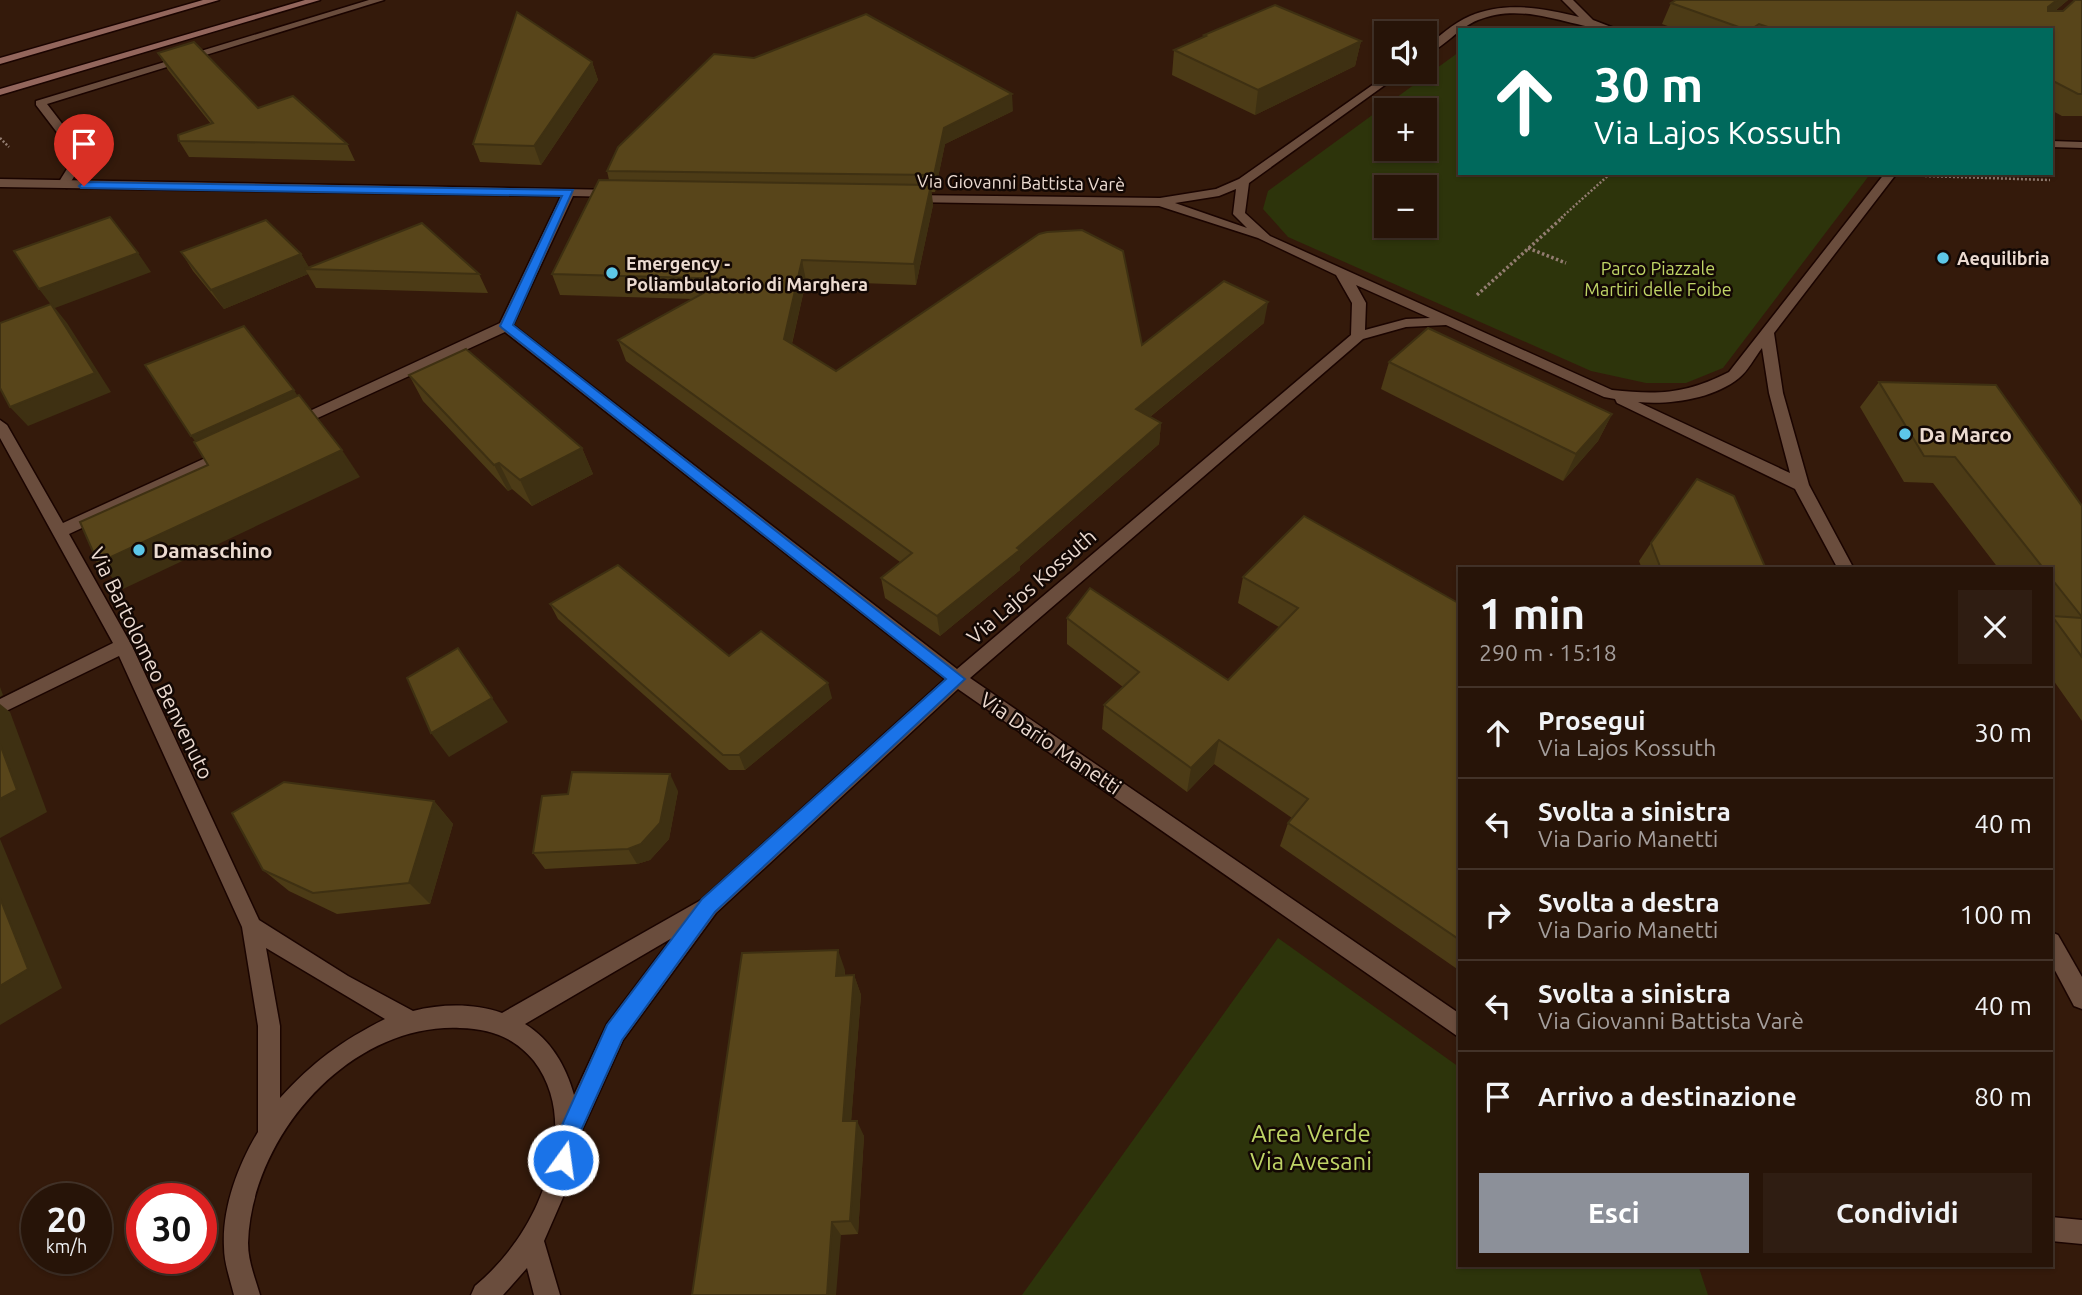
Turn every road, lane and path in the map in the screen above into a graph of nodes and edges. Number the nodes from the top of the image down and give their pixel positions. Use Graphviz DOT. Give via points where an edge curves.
graph roads {
  1 [pos="214,0"];
  2 [pos="315,0"];
  3 [pos="379,0"];
  4 [pos="1496,0"];
  5 [pos="1567,0"];
  6 [pos="1473,18"];
  7 [pos="1591,22"];
  8 [pos="1459,28"];
  9 [pos="1608,28"];
  10 [pos="1458,29"];
  11 [pos="1437,44"];
  12 [pos="0,61"];
  13 [pos="1381,84"];
  14 [pos="0,92"];
  15 [pos="2053,144"];
  16 [pos="2082,145"];
  17 [pos="1609,175"];
  18 [pos="1889,175"];
  19 [pos="1917,175"];
  20 [pos="2054,180"];
  21 [pos="1242,182"];
  22 [pos="0,183"];
  23 [pos="63,185"];
  24 [pos="569,192"];
  25 [pos="625,193"];
  26 [pos="890,198"];
  27 [pos="1160,202"];
  28 [pos="1266,239"];
  29 [pos="1528,248"];
  30 [pos="1566,263"];
  31 [pos="1337,271"];
  32 [pos="1448,322"];
  33 [pos="506,326"];
  34 [pos="1767,332"];
  35 [pos="1358,336"];
  36 [pos="1609,394"];
  37 [pos="0,425"];
  38 [pos="284,428"];
  39 [pos="246,445"];
  40 [pos="1801,485"];
  41 [pos="61,531"];
  42 [pos="1845,567"];
  43 [pos="123,646"];
  44 [pos="957,679"];
  45 [pos="0,707"];
  46 [pos="709,906"];
  47 [pos="252,927"];
  48 [pos="2053,946"];
  49 [pos="2082,998"];
  50 [pos="409,1021"];
  51 [pos="506,1023"];
  52 [pos="1458,1026"];
  53 [pos="269,1131"];
  54 [pos="568,1134"];
  55 [pos="2053,1229"];
  56 [pos="2082,1232"];
  57 [pos="532,1241"];
  58 [pos="247,1295"];
  59 [pos="484,1295"];
  60 [pos="547,1295"];
  1 -- 12 [label="main road"];
  2 -- 14 [label="main road"];
  3 -- 23 [label="street" via="40,103 81,156"];
  4 -- 6 [label="street"];
  5 -- 7 [label="street"];
  6 -- 7 [label="street" via="1500,11 1537,12"];
  6 -- 8 [label="street"];
  7 -- 9 [label="street"];
  10 -- 11 [label="street"];
  13 -- 21 [label="street"];
  15 -- 16 [label="street"];
  17 -- 29 [label="path"];
  18 -- 34 [label="street"];
  19 -- 20 [label="path"];
  21 -- 27 [label="street" via="1219,192"];
  21 -- 28 [label="street" via="1239,214"];
  22 -- 23 [label="street"];
  23 -- 24 [label="street"];
  24 -- 25 [label="street"];
  24 -- 33 [label="street"];
  26 -- 27 [label="street, Via Giovanni Battista Varè"];
  27 -- 28 [label="street"];
  28 -- 31 [label="street"];
  29 -- 30 [label="path"];
  29 -- 32 [label="path"];
  31 -- 32 [label="street"];
  31 -- 35 [label="street" via="1355,290 1361,306"];
  32 -- 35 [label="street" via="1406,323"];
  32 -- 36 [label="street"];
  33 -- 38 [label="street"];
  33 -- 44 [label="street, Via Dario Manetti"];
  34 -- 36 [label="street" via="1734,375 1702,392 1661,400"];
  34 -- 40 [label="street" via="1776,393"];
  35 -- 44 [label="street, Via Lajos Kossuth"];
  36 -- 40 [label="street"];
  37 -- 41 [label="street, Via Bartolomeo Benvenuto"];
  39 -- 41 [label="street"];
  40 -- 42 [label="street"];
  41 -- 43 [label="street, Via Bartolomeo Benvenuto"];
  43 -- 45 [label="street"];
  43 -- 47 [label="street, Via Bartolomeo Benvenuto"];
  44 -- 46 [label="street, Via Lajos Kossuth"];
  44 -- 52 [label="street, Via Dario Manetti"];
  46 -- 51 [label="street"];
  46 -- 54 [label="street" via="615,1032"];
  47 -- 50 [label="street"];
  47 -- 53 [label="street, Via Bartolomeo Benvenuto" via="269,1026"];
  48 -- 49 [label="street"];
  50 -- 51 [label="street" via="460,1014"];
  50 -- 53 [label="street" via="357,1045 308,1082"];
  51 -- 54 [label="street" via="541,1050 562,1086"];
  53 -- 58 [label="street" via="243,1187 235,1245"];
  54 -- 57 [label="street" via="558,1187"];
  55 -- 56 [label="street"];
  57 -- 59 [label="street"];
  57 -- 60 [label="street"];
}
